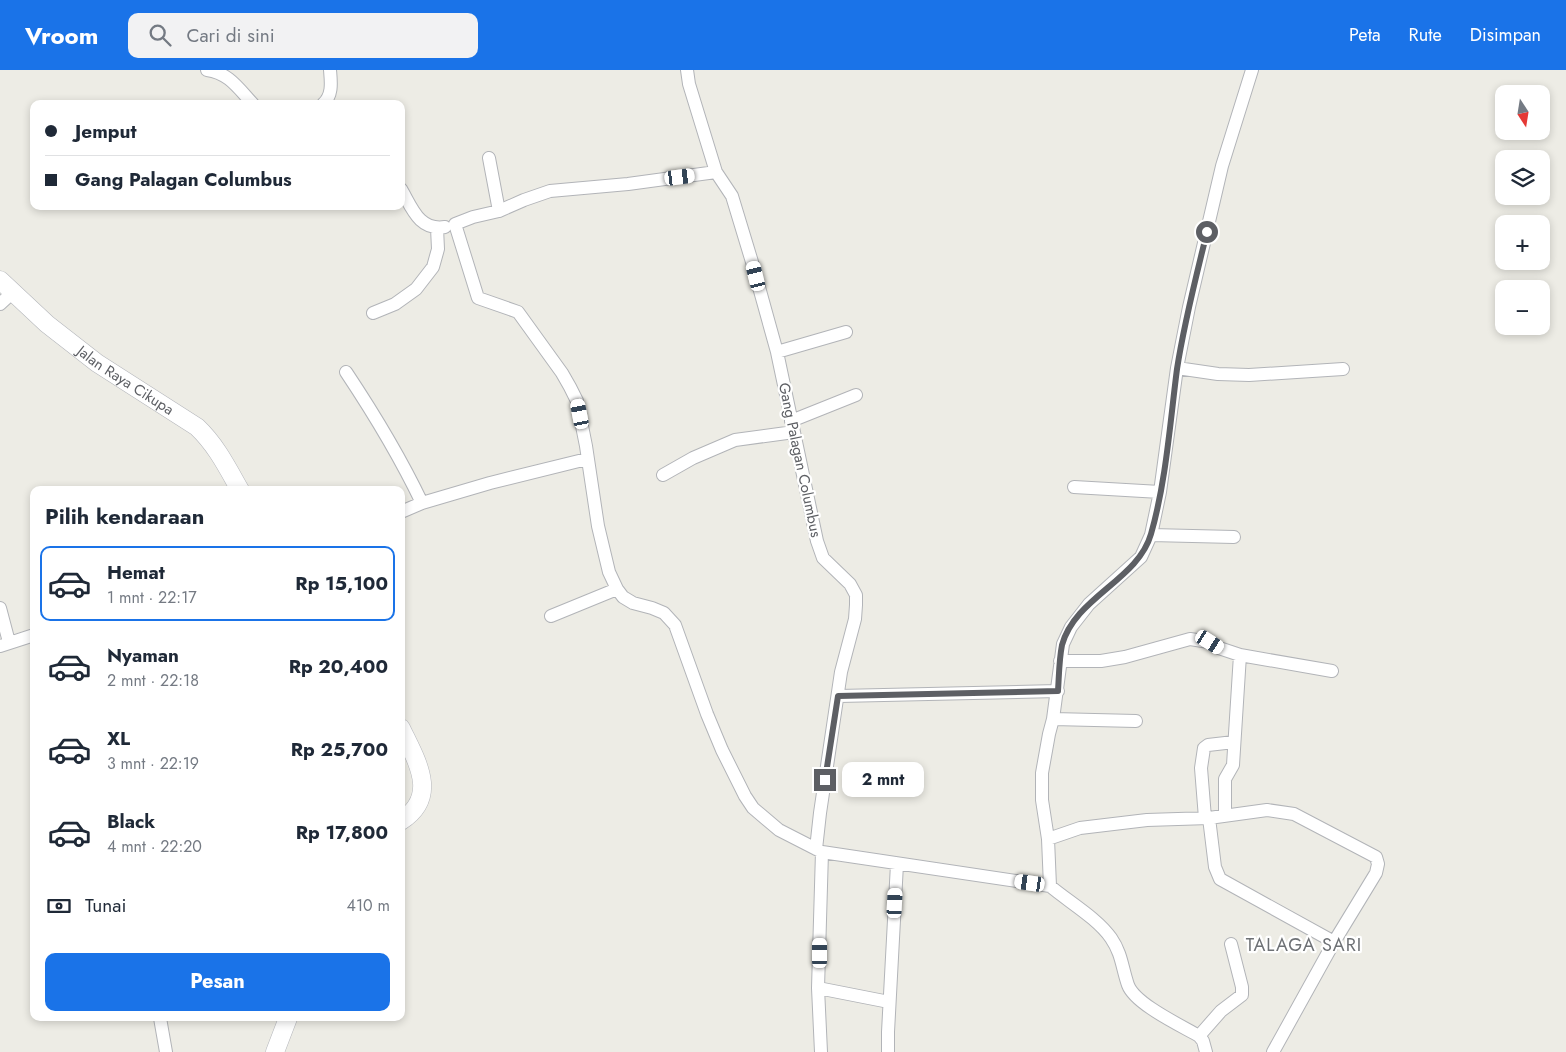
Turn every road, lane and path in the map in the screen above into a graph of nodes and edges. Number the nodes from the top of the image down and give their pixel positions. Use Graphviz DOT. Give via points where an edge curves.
graph roads {
  1 [pos="207,70"];
  2 [pos="330,70"];
  3 [pos="687,70"];
  4 [pos="1252,70"];
  5 [pos="249,100"];
  6 [pos="327,100"];
  7 [pos="489,158"];
  8 [pos="716,172"];
  9 [pos="405,196"];
  10 [pos="499,211"];
  11 [pos="454,224"];
  12 [pos="437,228"];
  13 [pos="0,280"];
  14 [pos="7,298"];
  15 [pos="373,313"];
  16 [pos="846,332"];
  17 [pos="777,352"];
  18 [pos="1177,368"];
  19 [pos="1343,369"];
  20 [pos="346,372"];
  21 [pos="856,395"];
  22 [pos="792,427"];
  23 [pos="587,459"];
  24 [pos="663,475"];
  25 [pos="238,486"];
  26 [pos="1074,487"];
  27 [pos="1160,492"];
  28 [pos="412,508"];
  29 [pos="1151,536"];
  30 [pos="1234,537"];
  31 [pos="617,589"];
  32 [pos="0,608"];
  33 [pos="551,616"];
  34 [pos="30,636"];
  35 [pos="5,644"];
  36 [pos="1240,654"];
  37 [pos="1060,661"];
  38 [pos="1332,671"];
  39 [pos="1058,691"];
  40 [pos="838,696"];
  41 [pos="1054,720"];
  42 [pos="1136,721"];
  43 [pos="405,737"];
  44 [pos="1234,742"];
  45 [pos="1225,816"];
  46 [pos="405,818"];
  47 [pos="1207,818"];
  48 [pos="1048,839"];
  49 [pos="819,850"];
  50 [pos="897,864"];
  51 [pos="1050,886"];
  52 [pos="1334,942"];
  53 [pos="1231,944"];
  54 [pos="818,988"];
  55 [pos="889,1002"];
  56 [pos="161,1021"];
  57 [pos="287,1021"];
  58 [pos="1199,1036"];
  59 [pos="166,1052"];
  60 [pos="275,1052"];
  61 [pos="821,1052"];
  62 [pos="888,1052"];
  63 [pos="1206,1052"];
  64 [pos="1273,1052"];
  1 -- 5 [label="street" via="222,73"];
  2 -- 6 [label="street" via="331,88"];
  3 -- 8 [label="street, Gang Palagan Columbus"];
  4 -- 18 [label="street" via="1222,166"];
  7 -- 10 [label="street"];
  8 -- 10 [label="street" via="550,191"];
  8 -- 17 [label="street, Gang Palagan Columbus" via="732,196"];
  9 -- 12 [label="street" via="423,223"];
  10 -- 11 [label="street"];
  11 -- 12 [label="street"];
  11 -- 23 [label="street" via="478,298 518,312 562,373 577,401"];
  12 -- 15 [label="street" via="438,249 433,267 416,288 395,304"];
  13 -- 14 [label="main road, Jalan Raya Cikupa"];
  14 -- 25 [label="main road, Jalan Raya Cikupa" via="97,363 196,427 220,454"];
  16 -- 17 [label="street"];
  17 -- 22 [label="street, Gang Palagan Columbus"];
  18 -- 19 [label="street" via="1249,375"];
  18 -- 27 [label="street"];
  20 -- 28 [label="street" via="406,469"];
  21 -- 22 [label="street"];
  22 -- 24 [label="street" via="735,440"];
  22 -- 40 [label="street, Gang Palagan Columbus" via="823,558 844,576 856,595 855,619"];
  23 -- 28 [label="street" via="490,483"];
  23 -- 31 [label="street" via="605,559"];
  26 -- 27 [label="street"];
  27 -- 29 [label="street"];
  29 -- 30 [label="street"];
  29 -- 37 [label="street" via="1141,557 1089,604 1071,627"];
  31 -- 33 [label="street"];
  31 -- 49 [label="street" via="634,603 664,613 676,625 722,750 753,808 778,830"];
  32 -- 35 [label="street"];
  34 -- 35 [label="street"];
  36 -- 37 [label="street" via="1210,642 1190,639 1125,657"];
  36 -- 38 [label="street"];
  36 -- 44 [label="street"];
  37 -- 39 [label="street"];
  39 -- 40 [label="street"];
  39 -- 41 [label="street"];
  40 -- 49 [label="street, Gang Palagan Columbus" via="820,813"];
  41 -- 42 [label="street"];
  41 -- 48 [label="street" via="1042,773"];
  43 -- 46 [label="main road" via="423,785 421,801"];
  44 -- 45 [label="street" via="1233,765 1225,779"];
  44 -- 47 [label="street" via="1204,748 1201,768"];
  45 -- 47 [label="street"];
  45 -- 52 [label="street" via="1267,810 1294,814 1376,857 1376,873"];
  47 -- 48 [label="street" via="1147,820 1080,828"];
  47 -- 52 [label="street" via="1220,879"];
  48 -- 51 [label="street"];
  49 -- 50 [label="street"];
  49 -- 54 [label="street, Gang Palagan Columbus"];
  50 -- 51 [label="street"];
  50 -- 55 [label="street"];
  51 -- 58 [label="street" via="1102,927 1112,939 1121,956 1128,986 1138,999"];
  52 -- 64 [label="street"];
  53 -- 58 [label="street" via="1242,995 1221,1011"];
  54 -- 55 [label="street"];
  54 -- 61 [label="street, Gang Palagan Columbus"];
  55 -- 62 [label="street"];
  56 -- 59 [label="street"];
  57 -- 60 [label="main road"];
  58 -- 63 [label="street"];
}
